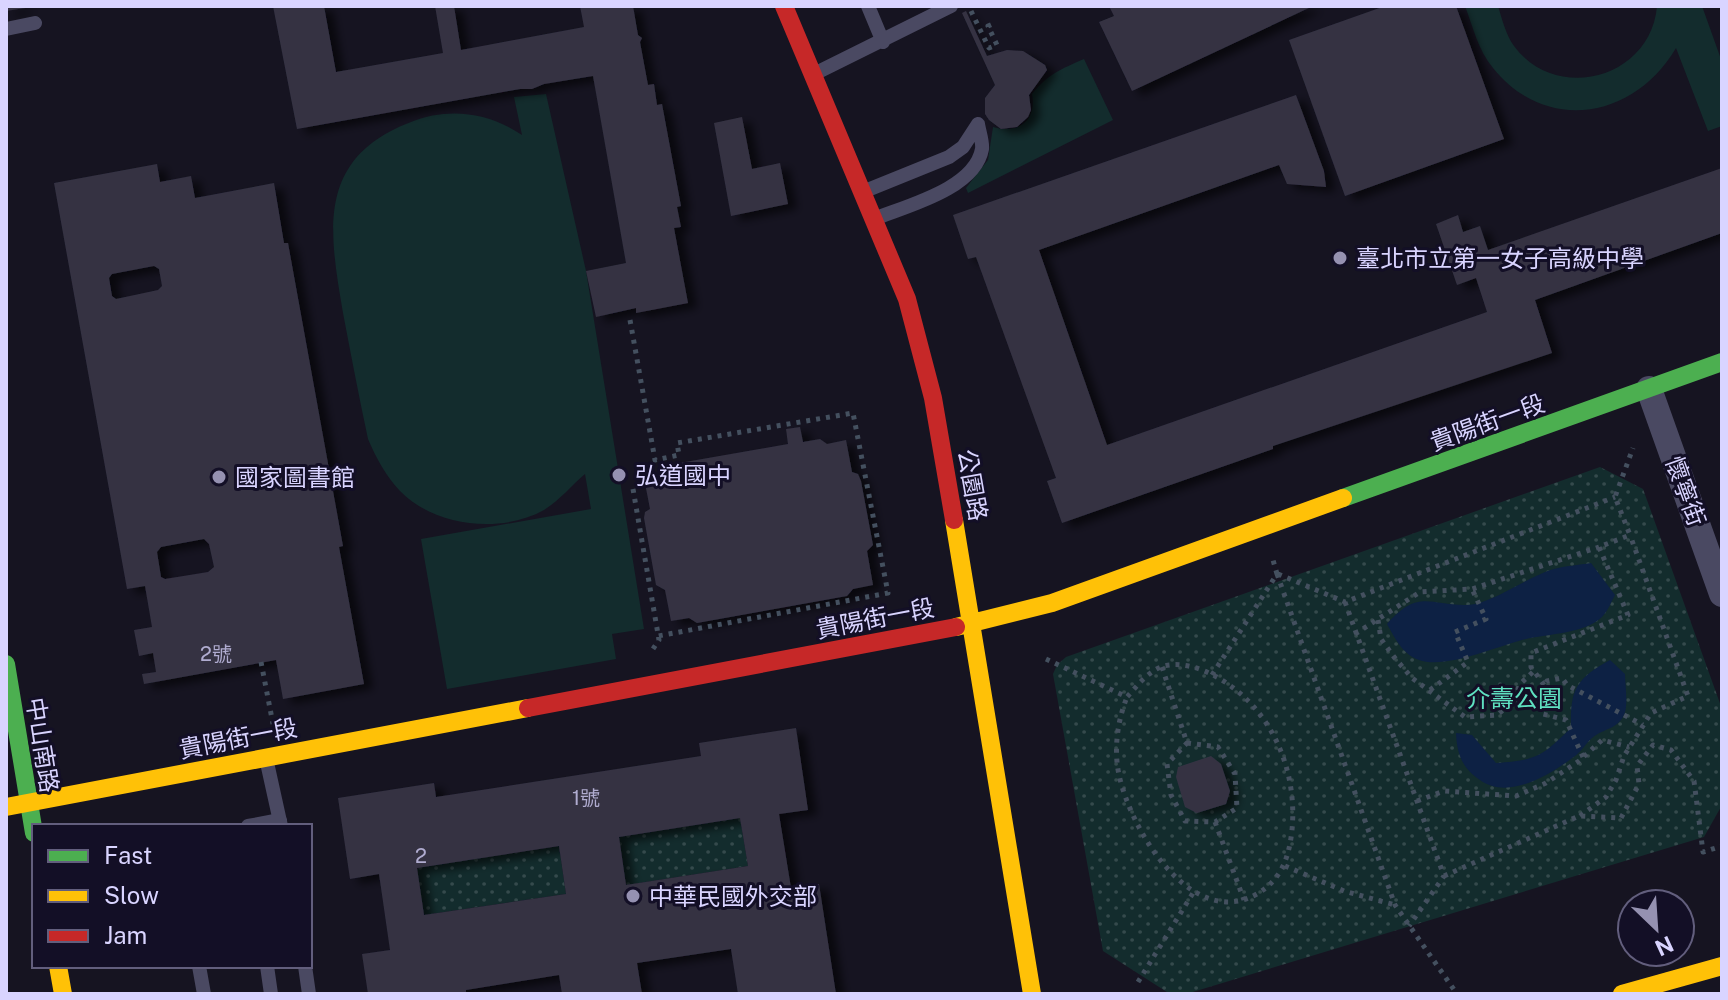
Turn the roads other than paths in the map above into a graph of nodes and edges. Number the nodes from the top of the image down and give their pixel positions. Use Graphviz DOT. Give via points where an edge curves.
graph roads {
  1 [pos="784,6"];
  2 [pos="868,6"];
  3 [pos="951,6"];
  4 [pos="35,23"];
  5 [pos="6,29"];
  6 [pos="883,42"];
  7 [pos="813,75"];
  8 [pos="862,192"];
  9 [pos="873,219"];
  10 [pos="1722,362"];
  11 [pos="1649,389"];
  12 [pos="1722,594"];
  13 [pos="973,624"];
  14 [pos="6,664"];
  15 [pos="266,757"];
  16 [pos="28,802"];
  17 [pos="6,807"];
  18 [pos="280,823"];
  19 [pos="32,824"];
  20 [pos="1722,966"];
  21 [pos="58,968"];
  22 [pos="199,968"];
  23 [pos="267,968"];
  24 [pos="305,968"];
  25 [pos="63,994"];
  26 [pos="204,994"];
  27 [pos="271,994"];
  28 [pos="309,994"];
  29 [pos="1032,994"];
  30 [pos="1622,994"];
  1 -- 7 [label="street, 公園路"];
  2 -- 6 [label="lane"];
  3 -- 6 [label="lane"];
  4 -- 5 [label="lane"];
  6 -- 7 [label="lane"];
  7 -- 8 [label="street, 公園路"];
  8 -- 9 [label="street, 公園路"];
  8 -- 9 [label="lane" via="949,157 978,124 982,148 973,169 958,183"];
  9 -- 13 [label="street, 公園路" via="920,339"];
  10 -- 11 [label="street, 貴陽街一段"];
  11 -- 12 [label="street, 懷寧街"];
  11 -- 13 [label="street, 貴陽街一段" via="1052,603"];
  13 -- 15 [label="street, 貴陽街一段"];
  13 -- 29 [label="street, 公園路"];
  14 -- 16 [label="street, 中山南路"];
  15 -- 16 [label="street, 貴陽街一段"];
  15 -- 18 [label="lane"];
  16 -- 17 [label="street, 貴陽街一段"];
  16 -- 19 [label="street, 中山南路"];
  20 -- 30 [label="street"];
  21 -- 25 [label="street"];
  22 -- 26 [label="lane"];
  23 -- 27 [label="lane"];
  24 -- 28 [label="lane"];
}
